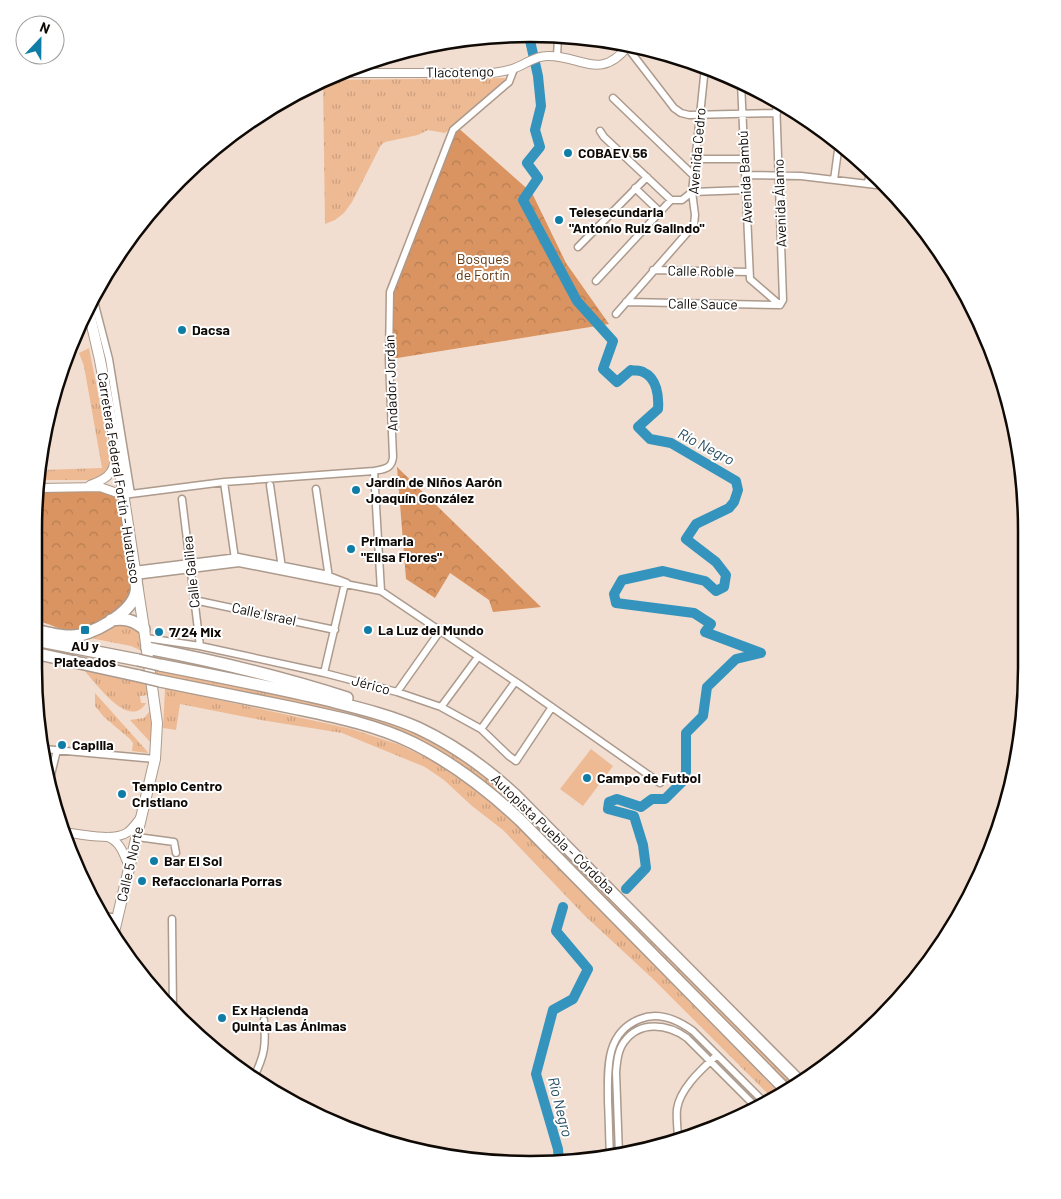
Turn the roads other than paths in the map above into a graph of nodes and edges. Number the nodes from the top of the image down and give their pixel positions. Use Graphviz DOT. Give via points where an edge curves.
graph roads {
  1 [pos="558,44"];
  2 [pos="622,51"];
  3 [pos="633,54"];
  4 [pos="557,57"];
  5 [pos="514,69"];
  6 [pos="362,73"];
  7 [pos="704,75"];
  8 [pos="741,91"];
  9 [pos="613,98"];
  10 [pos="777,110"];
  11 [pos="777,113"];
  12 [pos="742,114"];
  13 [pos="700,115"];
  14 [pos="600,131"];
  15 [pos="838,152"];
  16 [pos="695,159"];
  17 [pos="745,159"];
  18 [pos="693,175"];
  19 [pos="746,175"];
  20 [pos="779,175"];
  21 [pos="647,177"];
  22 [pos="869,179"];
  23 [pos="834,180"];
  24 [pos="868,184"];
  25 [pos="876,185"];
  26 [pos="635,188"];
  27 [pos="746,190"];
  28 [pos="692,192"];
  29 [pos="671,200"];
  30 [pos="660,212"];
  31 [pos="578,247"];
  32 [pos="653,270"];
  33 [pos="749,272"];
  34 [pos="596,281"];
  35 [pos="626,302"];
  36 [pos="780,305"];
  37 [pos="96,309"];
  38 [pos="616,314"];
  39 [pos="91,320"];
  40 [pos="116,447"];
  41 [pos="374,471"];
  42 [pos="224,482"];
  43 [pos="270,485"];
  44 [pos="88,486"];
  45 [pos="45,488"];
  46 [pos="316,488"];
  47 [pos="127,495"];
  48 [pos="182,499"];
  49 [pos="235,560"];
  50 [pos="190,566"];
  51 [pos="282,569"];
  52 [pos="135,576"];
  53 [pos="329,579"];
  54 [pos="346,583"];
  55 [pos="381,591"];
  56 [pos="194,600"];
  57 [pos="111,620"];
  58 [pos="335,630"];
  59 [pos="42,631"];
  60 [pos="440,631"];
  61 [pos="146,638"];
  62 [pos="42,641"];
  63 [pos="200,646"];
  64 [pos="42,655"];
  65 [pos="478,657"];
  66 [pos="56,658"];
  67 [pos="42,659"];
  68 [pos="324,673"];
  69 [pos="515,682"];
  70 [pos="397,692"];
  71 [pos="441,707"];
  72 [pos="552,707"];
  73 [pos="392,718"];
  74 [pos="481,729"];
  75 [pos="50,749"];
  76 [pos="56,750"];
  77 [pos="155,759"];
  78 [pos="53,766"];
  79 [pos="660,784"];
  80 [pos="142,816"];
  81 [pos="71,833"];
  82 [pos="108,837"];
  83 [pos="137,837"];
  84 [pos="176,853"];
  85 [pos="130,867"];
  86 [pos="111,917"];
  87 [pos="118,918"];
  88 [pos="172,920"];
  89 [pos="116,925"];
  90 [pos="173,1000"];
  91 [pos="264,1020"];
  92 [pos="717,1055"];
  93 [pos="710,1062"];
  94 [pos="256,1072"];
  95 [pos="796,1078"];
  96 [pos="782,1086"];
  97 [pos="760,1098"];
  98 [pos="752,1103"];
  99 [pos="678,1134"];
  100 [pos="619,1148"];
  101 [pos="610,1150"];
  1 -- 4 [label="street"];
  2 -- 4 [label="street, Tlacotengo" via="604,64 579,63"];
  3 -- 13 [label="street" via="674,108 682,113"];
  4 -- 5 [label="street, Tlacotengo" via="538,57"];
  5 -- 6 [label="street, Tlacotengo" via="492,73"];
  5 -- 41 [label="street, Andador Jordán" via="509,82 453,130 390,292 393,462 389,468"];
  7 -- 13 [label="street, Avenida Cedro"];
  8 -- 12 [label="street, Avenida Bambú"];
  9 -- 18 [label="street"];
  10 -- 11 [label="street, Avenida Álamo"];
  11 -- 12 [label="street"];
  11 -- 20 [label="street, Avenida Álamo"];
  12 -- 13 [label="street"];
  12 -- 17 [label="street, Avenida Bambú"];
  13 -- 16 [label="street, Avenida Cedro"];
  14 -- 21 [label="street"];
  15 -- 23 [label="street"];
  16 -- 17 [label="street"];
  16 -- 18 [label="street, Avenida Cedro"];
  17 -- 19 [label="street, Avenida Bambú"];
  18 -- 28 [label="street, Avenida Cedro"];
  19 -- 20 [label="street"];
  19 -- 27 [label="street, Avenida Bambú"];
  20 -- 23 [label="street"];
  20 -- 36 [label="street, Avenida Álamo" via="783,300"];
  21 -- 26 [label="street"];
  21 -- 29 [label="street"];
  22 -- 24 [label="street"];
  23 -- 24 [label="street"];
  24 -- 25 [label="street"];
  26 -- 30 [label="street"];
  26 -- 31 [label="street"];
  27 -- 28 [label="street"];
  27 -- 33 [label="street, Avenida Bambú"];
  28 -- 29 [label="street" via="682,200"];
  28 -- 32 [label="street, Avenida Cedro" via="694,225"];
  29 -- 30 [label="street"];
  30 -- 34 [label="street"];
  32 -- 33 [label="street, Calle Roble"];
  32 -- 35 [label="street"];
  33 -- 36 [label="street" via="750,279"];
  35 -- 36 [label="street, Calle Sauce"];
  35 -- 38 [label="street"];
  37 -- 47 [label="street" via="109,359"];
  39 -- 40 [label="main road, Carretera Federal Fortín - Huatusco"];
  40 -- 44 [label="street" via="113,470 101,481"];
  40 -- 47 [label="main road, Carretera Federal Fortín - Huatusco"];
  41 -- 42 [label="street, Andador Jordán"];
  41 -- 55 [label="street"];
  42 -- 47 [label="street, Andador Jordán"];
  42 -- 49 [label="street"];
  43 -- 51 [label="street"];
  44 -- 45 [label="street"];
  44 -- 47 [label="street"];
  46 -- 53 [label="street"];
  47 -- 52 [label="main road, Carretera Federal Fortín - Huatusco"];
  48 -- 50 [label="street, Calle Galilea"];
  49 -- 50 [label="street"];
  49 -- 51 [label="street"];
  50 -- 52 [label="street"];
  50 -- 56 [label="street, Calle Galilea"];
  51 -- 53 [label="street"];
  52 -- 57 [label="highway" via="136,592 130,604"];
  52 -- 61 [label="main road, Carretera Federal Fortín - Huatusco"];
  53 -- 54 [label="street"];
  54 -- 55 [label="street"];
  54 -- 58 [label="street"];
  55 -- 60 [label="street"];
  56 -- 58 [label="street, Calle Israel"];
  56 -- 63 [label="street, Calle Galilea"];
  57 -- 59 [label="highway" via="79,635"];
  57 -- 61 [label="highway" via="131,620"];
  58 -- 68 [label="street"];
  60 -- 65 [label="street"];
  60 -- 70 [label="street"];
  61 -- 63 [label="street, Jérico"];
  61 -- 73 [label="highway" via="210,661 362,703"];
  61 -- 77 [label="main road, Calle 5 Norte" via="157,723"];
  62 -- 73 [label="highway, Autopista Puebla - Córdoba, bridge" via="310,696"];
  63 -- 68 [label="street, Jérico"];
  64 -- 66 [label="highway, Autopista Puebla - Córdoba"];
  65 -- 69 [label="street"];
  65 -- 71 [label="street"];
  66 -- 67 [label="highway"];
  66 -- 96 [label="highway, Autopista Puebla - Córdoba, bridge" via="355,722 411,742 457,768 520,820"];
  68 -- 70 [label="street, Jérico"];
  69 -- 72 [label="street"];
  69 -- 74 [label="street"];
  70 -- 71 [label="street, Jérico"];
  71 -- 74 [label="street, Jérico"];
  72 -- 74 [label="street, Jérico" via="516,761"];
  72 -- 79 [label="street"];
  73 -- 95 [label="highway, Autopista Puebla - Córdoba" via="451,746 509,789"];
  75 -- 76 [label="street"];
  76 -- 77 [label="street"];
  76 -- 78 [label="street"];
  77 -- 80 [label="main road, Calle 5 Norte"];
  80 -- 82 [label="street" via="125,834"];
  80 -- 83 [label="main road, Calle 5 Norte"];
  81 -- 82 [label="street"];
  82 -- 85 [label="street" via="120,846"];
  83 -- 84 [label="street" via="174,842"];
  83 -- 85 [label="main road, Calle 5 Norte"];
  85 -- 87 [label="main road, Calle 5 Norte"];
  86 -- 87 [label="street"];
  87 -- 89 [label="main road, Calle 5 Norte"];
  88 -- 90 [label="street"];
  91 -- 94 [label="street" via="264,1057"];
  92 -- 93 [label="street"];
  92 -- 97 [label="street"];
  92 -- 101 [label="street" via="693,1031 668,1017 650,1016 627,1026 618,1035 609,1055"];
  93 -- 98 [label="street"];
  93 -- 99 [label="street" via="680,1096"];
  93 -- 100 [label="street" via="687,1038 671,1028 646,1027 630,1036 620,1049 616,1072"];
}
